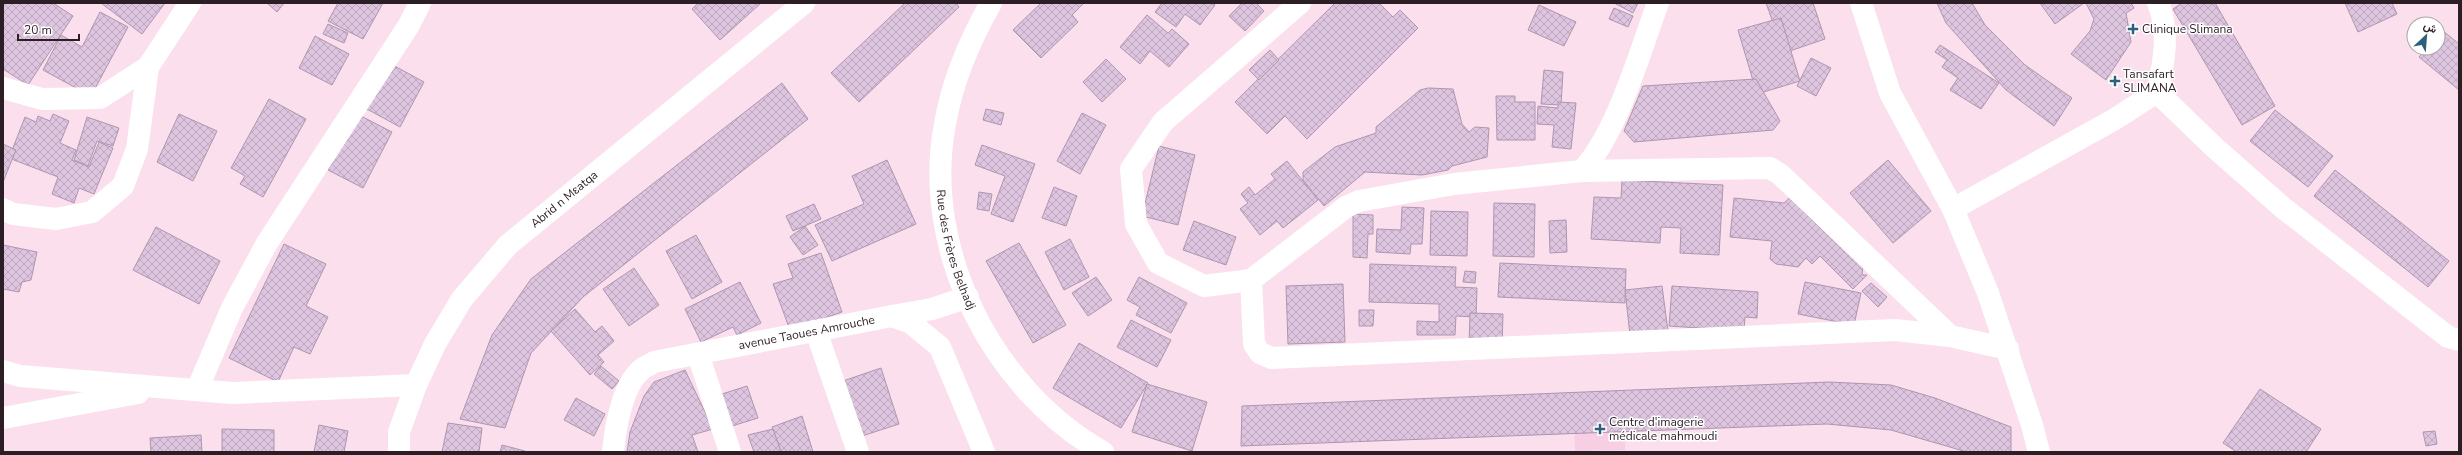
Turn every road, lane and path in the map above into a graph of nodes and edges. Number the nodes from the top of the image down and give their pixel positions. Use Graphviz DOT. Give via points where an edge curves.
graph roads {
  1 [pos="190,3"];
  2 [pos="420,3"];
  3 [pos="804,3"];
  4 [pos="991,3"];
  5 [pos="1300,3"];
  6 [pos="1658,3"];
  7 [pos="1861,3"];
  8 [pos="2158,3"];
  9 [pos="148,67"];
  10 [pos="3,88"];
  11 [pos="2157,92"];
  12 [pos="1582,171"];
  13 [pos="3,209"];
  14 [pos="1953,209"];
  15 [pos="1251,280"];
  16 [pos="968,297"];
  17 [pos="892,316"];
  18 [pos="816,331"];
  19 [pos="1950,336"];
  20 [pos="2459,340"];
  21 [pos="2008,349"];
  22 [pos="698,354"];
  23 [pos="3,371"];
  24 [pos="416,385"];
  25 [pos="166,388"];
  26 [pos="197,390"];
  27 [pos="3,418"];
  28 [pos="399,452"];
  29 [pos="613,452"];
  30 [pos="730,452"];
  31 [pos="858,452"];
  32 [pos="984,452"];
  33 [pos="1103,452"];
  34 [pos="2038,452"];
  1 -- 9 [label="street"];
  2 -- 26 [label="street" via="409,25 267,243 232,308"];
  3 -- 24 [label="street, Abrid n Mɛatqa" via="508,245 462,298 435,344"];
  4 -- 16 [label="street, Rue des Frères Belhadj" via="977,29 957,78 944,124 940,185 944,231"];
  5 -- 15 [label="street" via="1163,122 1131,169 1136,224 1158,263 1204,286"];
  6 -- 12 [label="street" via="1612,126 1594,158"];
  7 -- 14 [label="street" via="1890,93"];
  8 -- 11 [label="street" via="2166,55"];
  9 -- 10 [label="street" via="100,98 42,100"];
  9 -- 13 [label="street" via="137,149 123,186 92,212 56,219 13,214"];
  11 -- 14 [label="street" via="2115,119"];
  11 -- 20 [label="street" via="2282,207 2448,337"];
  12 -- 15 [label="street" via="1454,184 1359,201 1346,207"];
  12 -- 19 [label="street" via="1770,168 1787,181"];
  14 -- 21 [label="street" via="1988,292"];
  15 -- 19 [label="street" via="1254,344 1260,353 1272,358 1895,330"];
  16 -- 17 [label="street" via="932,309"];
  16 -- 33 [label="street, Rue des Frères Belhadj" via="994,347 1020,385 1047,412 1085,442"];
  17 -- 18 [label="street, avenue Taoues Amrouche"];
  17 -- 32 [label="street, avenue Taoues Amrouche" via="911,323 940,347"];
  18 -- 22 [label="street, avenue Taoues Amrouche"];
  18 -- 31 [label="street"];
  19 -- 21 [label="street"];
  21 -- 34 [label="street"];
  22 -- 29 [label="street, avenue Taoues Amrouche" via="654,362 640,370 629,386 616,426"];
  22 -- 30 [label="street"];
  23 -- 25 [label="street" via="20,376"];
  24 -- 26 [label="street" via="232,393"];
  24 -- 28 [label="street, Abrid n Mɛatqa" via="399,432"];
  25 -- 26 [label="street"];
  25 -- 27 [label="street"];
}
